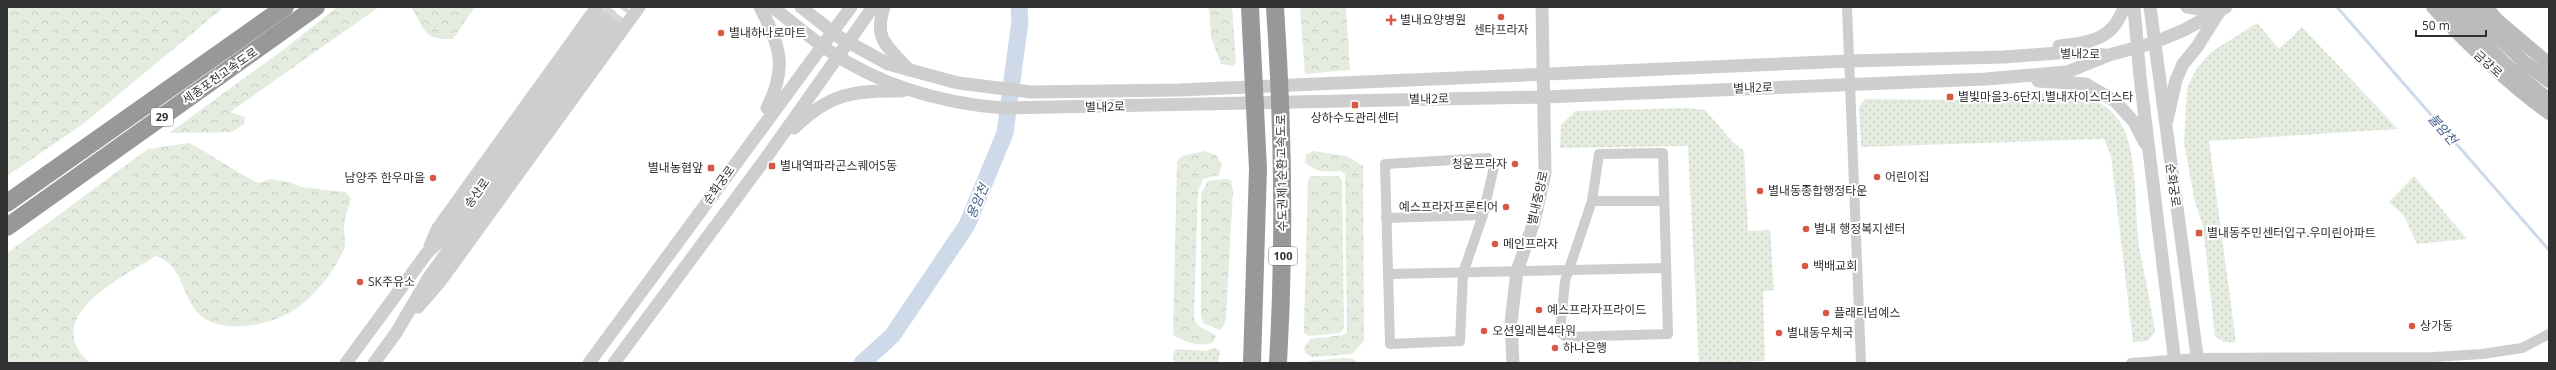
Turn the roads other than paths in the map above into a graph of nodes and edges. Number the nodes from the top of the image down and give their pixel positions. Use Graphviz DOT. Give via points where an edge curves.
graph roads {
  1 [pos="285,7"];
  2 [pos="316,7"];
  3 [pos="597,7"];
  4 [pos="639,7"];
  5 [pos="760,7"];
  6 [pos="772,7"];
  7 [pos="801,7"];
  8 [pos="851,7"];
  9 [pos="873,7"];
  10 [pos="884,7"];
  11 [pos="1250,7"];
  12 [pos="1275,7"];
  13 [pos="1542,7"];
  14 [pos="1847,7"];
  15 [pos="2124,7"];
  16 [pos="2134,7"];
  17 [pos="2150,7"];
  18 [pos="2187,7"];
  19 [pos="2433,7"];
  20 [pos="2451,7"];
  21 [pos="2468,7"];
  22 [pos="2486,7"];
  23 [pos="2222,10"];
  24 [pos="621,17"];
  25 [pos="833,32"];
  26 [pos="848,42"];
  27 [pos="2153,43"];
  28 [pos="822,45"];
  29 [pos="2137,47"];
  30 [pos="2109,55"];
  31 [pos="838,56"];
  32 [pos="2004,57"];
  33 [pos="1849,61"];
  34 [pos="2549,64"];
  35 [pos="910,72"];
  36 [pos="1545,74"];
  37 [pos="1986,79"];
  38 [pos="2549,81"];
  39 [pos="1850,84"];
  40 [pos="913,91"];
  41 [pos="1544,97"];
  42 [pos="2549,100"];
  43 [pos="2549,113"];
  44 [pos="2165,129"];
  45 [pos="753,138"];
  46 [pos="772,150"];
  47 [pos="2149,151"];
  48 [pos="1592,201"];
  49 [pos="1664,201"];
  50 [pos="7,203"];
  51 [pos="1483,215"];
  52 [pos="1386,218"];
  53 [pos="7,227"];
  54 [pos="427,253"];
  55 [pos="1666,268"];
  56 [pos="1568,270"];
  57 [pos="1517,272"];
  58 [pos="1464,273"];
  59 [pos="1388,274"];
  60 [pos="2549,334"];
  61 [pos="2198,360"];
  62 [pos="2175,361"];
  63 [pos="346,363"];
  64 [pos="374,363"];
  65 [pos="589,363"];
  66 [pos="614,363"];
  67 [pos="1252,363"];
  68 [pos="1278,363"];
  69 [pos="1513,363"];
  70 [pos="1861,363"];
  71 [pos="2131,363"];
  1 -- 50 [label="highway, 세종포천고속도로 / 29"];
  2 -- 53 [label="highway, 세종포천고속도로 / 29"];
  3 -- 54 [label="street" via="438,228"];
  4 -- 24 [label="street"];
  5 -- 45 [label="street" via="778,44 781,69 775,93"];
  6 -- 28 [label="street, 별내2로"];
  7 -- 25 [label="street, 별내2로"];
  8 -- 25 [label="street, 순화궁로"];
  9 -- 26 [label="street, 순화궁로"];
  10 -- 35 [label="street" via="879,24 882,41"];
  11 -- 67 [label="highway, 수도권제1순환고속도로 / 100" via="1258,169"];
  12 -- 68 [label="highway, 수도권제1순환고속도로 / 100" via="1283,250"];
  13 -- 36 [label="street, 별내중앙로"];
  14 -- 33 [label="street"];
  15 -- 32 [label="street" via="2120,19 2108,35"];
  16 -- 29 [label="street, 순화궁로"];
  17 -- 27 [label="street, 순화궁로"];
  18 -- 23 [label="street"];
  19 -- 43 [label="main road, 금강로" via="2515,88"];
  20 -- 42 [label="main road" via="2506,65"];
  21 -- 38 [label="main road" via="2524,62"];
  22 -- 34 [label="main road" via="2497,20"];
  23 -- 27 [label="street, 별내2로"];
  23 -- 44 [label="street" via="2183,64 2176,80"];
  24 -- 54 [label="street, 송산로" via="446,234"];
  24 -- 64 [label="street" via="439,283"];
  25 -- 26 [label="street, 별내2로"];
  25 -- 28 [label="street, 순화궁로"];
  26 -- 31 [label="street, 순화궁로"];
  26 -- 35 [label="street, 별내2로" via="888,64"];
  27 -- 29 [label="street, 별내2로"];
  27 -- 44 [label="street, 순화궁로"];
  28 -- 31 [label="street, 별내2로"];
  28 -- 45 [label="street, 순화궁로"];
  29 -- 30 [label="street, 별내2로"];
  29 -- 47 [label="street, 순화궁로"];
  30 -- 32 [label="street, 별내2로" via="2071,52"];
  30 -- 37 [label="street, 별내2로" via="2067,72"];
  31 -- 40 [label="street, 별내2로" via="880,79"];
  31 -- 46 [label="street, 순화궁로"];
  32 -- 33 [label="street, 별내2로"];
  33 -- 36 [label="street, 별내2로"];
  33 -- 39 [label="street"];
  35 -- 36 [label="street, 별내2로" via="1004,90 1071,93"];
  36 -- 41 [label="street, 별내중앙로"];
  37 -- 39 [label="street, 별내2로"];
  37 -- 47 [label="street" via="2086,84 2115,101 2134,122"];
  39 -- 41 [label="street, 별내2로"];
  39 -- 70 [label="street"];
  40 -- 41 [label="street, 별내2로" via="939,99 1003,108"];
  40 -- 46 [label="street" via="849,93 827,102 806,116"];
  41 -- 57 [label="street, 별내중앙로" via="1545,173 1534,222"];
  44 -- 61 [label="street, 순화궁로"];
  45 -- 65 [label="street, 순화궁로"];
  46 -- 66 [label="street, 순화궁로"];
  47 -- 62 [label="street, 순화궁로"];
  48 -- 49 [label="street"];
  48 -- 49 [label="street" via="1599,154 1663,153"];
  48 -- 56 [label="street"];
  49 -- 55 [label="street"];
  51 -- 52 [label="street"];
  51 -- 52 [label="street" via="1494,167 1488,158 1385,164"];
  51 -- 58 [label="street"];
  52 -- 59 [label="street"];
  54 -- 63 [label="street, 송산로"];
  55 -- 56 [label="street"];
  55 -- 56 [label="street" via="1668,334 1566,337 1560,332"];
  56 -- 57 [label="street"];
  57 -- 58 [label="street"];
  57 -- 69 [label="street, 별내중앙로" via="1511,323"];
  58 -- 59 [label="street"];
  58 -- 59 [label="street" via="1460,341 1390,344"];
  60 -- 61 [label="street" via="2522,348 2474,355"];
  61 -- 62 [label="street"];
  62 -- 71 [label="street"];
}
